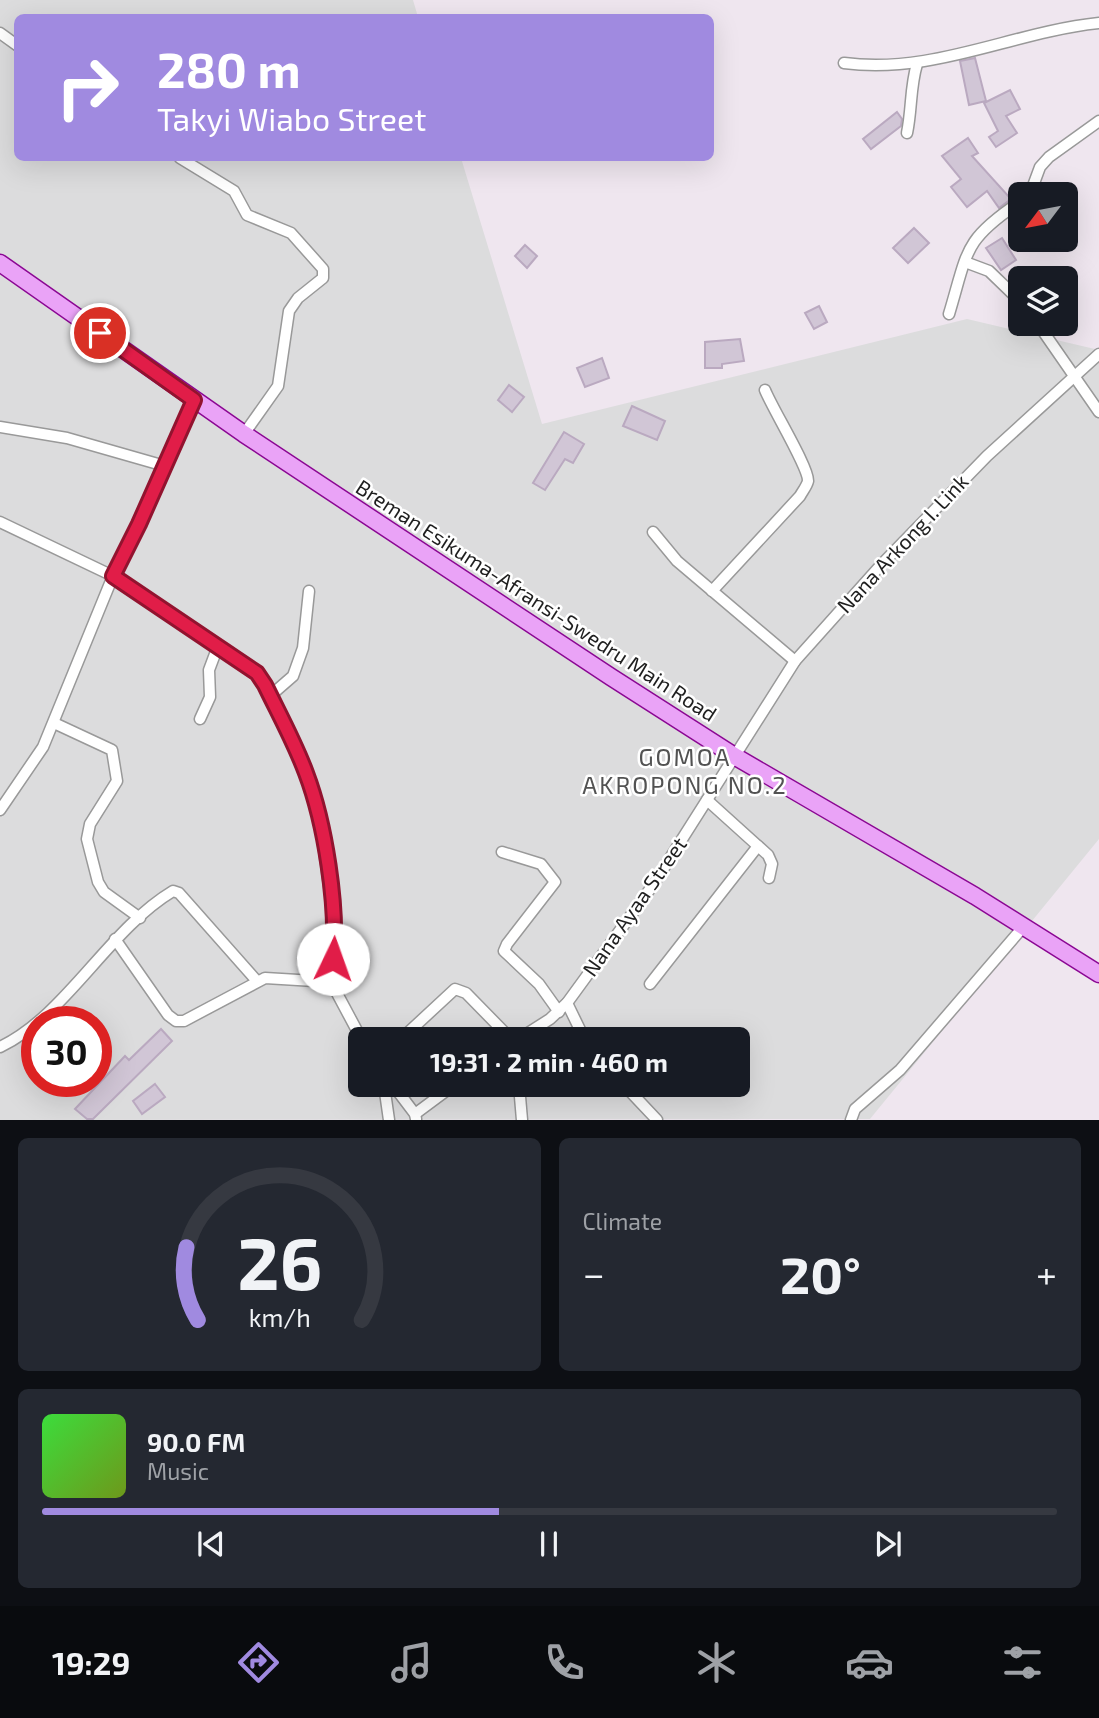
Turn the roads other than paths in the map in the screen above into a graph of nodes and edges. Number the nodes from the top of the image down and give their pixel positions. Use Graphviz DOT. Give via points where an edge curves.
graph roads {
  1 [pos="1099,23"];
  2 [pos="844,63"];
  3 [pos="917,64"];
  4 [pos="1098,123"];
  5 [pos="907,133"];
  6 [pos="185,161"];
  7 [pos="1034,182"];
  8 [pos="1008,210"];
  9 [pos="0,262"];
  10 [pos="965,262"];
  11 [pos="1008,289"];
  12 [pos="950,314"];
  13 [pos="1046,336"];
  14 [pos="1099,354"];
  15 [pos="1073,377"];
  16 [pos="765,390"];
  17 [pos="194,400"];
  18 [pos="1099,412"];
  19 [pos="0,427"];
  20 [pos="244,434"];
  21 [pos="165,466"];
  22 [pos="0,522"];
  23 [pos="653,532"];
  24 [pos="113,576"];
  25 [pos="309,591"];
  26 [pos="712,591"];
  27 [pos="218,646"];
  28 [pos="795,662"];
  29 [pos="270,696"];
  30 [pos="200,719"];
  31 [pos="54,723"];
  32 [pos="736,757"];
  33 [pos="707,800"];
  34 [pos="0,810"];
  35 [pos="758,846"];
  36 [pos="502,852"];
  37 [pos="769,878"];
  38 [pos="140,918"];
  39 [pos="1024,926"];
  40 [pos="115,939"];
  41 [pos="1099,974"];
  42 [pos="256,980"];
  43 [pos="331,982"];
  44 [pos="650,984"];
  45 [pos="567,1003"];
  46 [pos="559,1012"];
  47 [pos="355,1027"];
  48 [pos="414,1027"];
  49 [pos="501,1027"];
  50 [pos="535,1027"];
  51 [pos="579,1027"];
  52 [pos="0,1047"];
  53 [pos="386,1097"];
  54 [pos="401,1097"];
  55 [pos="439,1097"];
  56 [pos="520,1097"];
  57 [pos="636,1097"];
  58 [pos="415,1117"];
  59 [pos="389,1119"];
  60 [pos="522,1119"];
  61 [pos="657,1119"];
  62 [pos="851,1119"];
  1 -- 3 [label="street"];
  2 -- 3 [label="street" via="870,67"];
  3 -- 5 [label="street"];
  4 -- 7 [label="street" via="1049,157"];
  6 -- 20 [label="street" via="234,191 247,215 291,233 323,269 323,278 289,311 278,386"];
  8 -- 10 [label="street" via="972,241"];
  9 -- 17 [label="main road, Breman Esikuma-Afransi-Swedru Main Road"];
  10 -- 11 [label="street" via="989,271"];
  10 -- 12 [label="street"];
  13 -- 15 [label="street"];
  14 -- 15 [label="street, Nana Arkong I. Link"];
  15 -- 18 [label="street"];
  15 -- 28 [label="street, Nana Arkong I. Link" via="912,532"];
  16 -- 26 [label="street" via="803,462 808,481 800,496"];
  17 -- 20 [label="main road, Breman Esikuma-Afransi-Swedru Main Road"];
  17 -- 21 [label="street"];
  19 -- 21 [label="street" via="67,438"];
  20 -- 32 [label="main road, Breman Esikuma-Afransi-Swedru Main Road"];
  21 -- 24 [label="street"];
  22 -- 24 [label="street"];
  23 -- 26 [label="street" via="677,561"];
  24 -- 27 [label="street"];
  24 -- 31 [label="street"];
  25 -- 29 [label="street" via="303,648 293,676"];
  26 -- 28 [label="street"];
  27 -- 29 [label="street" via="257,673"];
  27 -- 30 [label="street" via="209,670 210,697"];
  28 -- 32 [label="street, Nana Arkong I. Link"];
  29 -- 43 [label="street" via="307,775 320,822 334,920"];
  31 -- 34 [label="street" via="39,757"];
  31 -- 38 [label="street" via="112,750 117,781 90,824 87,839 104,892"];
  32 -- 33 [label="street, Nana Ayaa Street"];
  32 -- 39 [label="main road, Breman Esikuma-Afransi-Swedru Main Road"];
  33 -- 35 [label="street"];
  33 -- 45 [label="street, Nana Ayaa Street" via="653,885"];
  35 -- 37 [label="street" via="772,864"];
  35 -- 44 [label="street"];
  36 -- 46 [label="street" via="541,864 555,882 505,951 539,984"];
  38 -- 40 [label="street"];
  38 -- 42 [label="street" via="169,893 179,893"];
  39 -- 41 [label="main road, Breman Esikuma-Afransi-Swedru Main Road"];
  39 -- 62 [label="street" via="900,1070 855,1109"];
  40 -- 42 [label="street" via="176,1021 184,1021"];
  40 -- 52 [label="street" via="30,1029"];
  42 -- 43 [label="street"];
  43 -- 47 [label="street"];
  45 -- 46 [label="street, Nana Ayaa Street"];
  45 -- 51 [label="street"];
  46 -- 50 [label="street, Nana Ayaa Street"];
  48 -- 49 [label="street" via="456,989"];
  53 -- 59 [label="street"];
  54 -- 58 [label="street"];
  55 -- 58 [label="street"];
  56 -- 60 [label="street"];
  57 -- 61 [label="street"];
}
